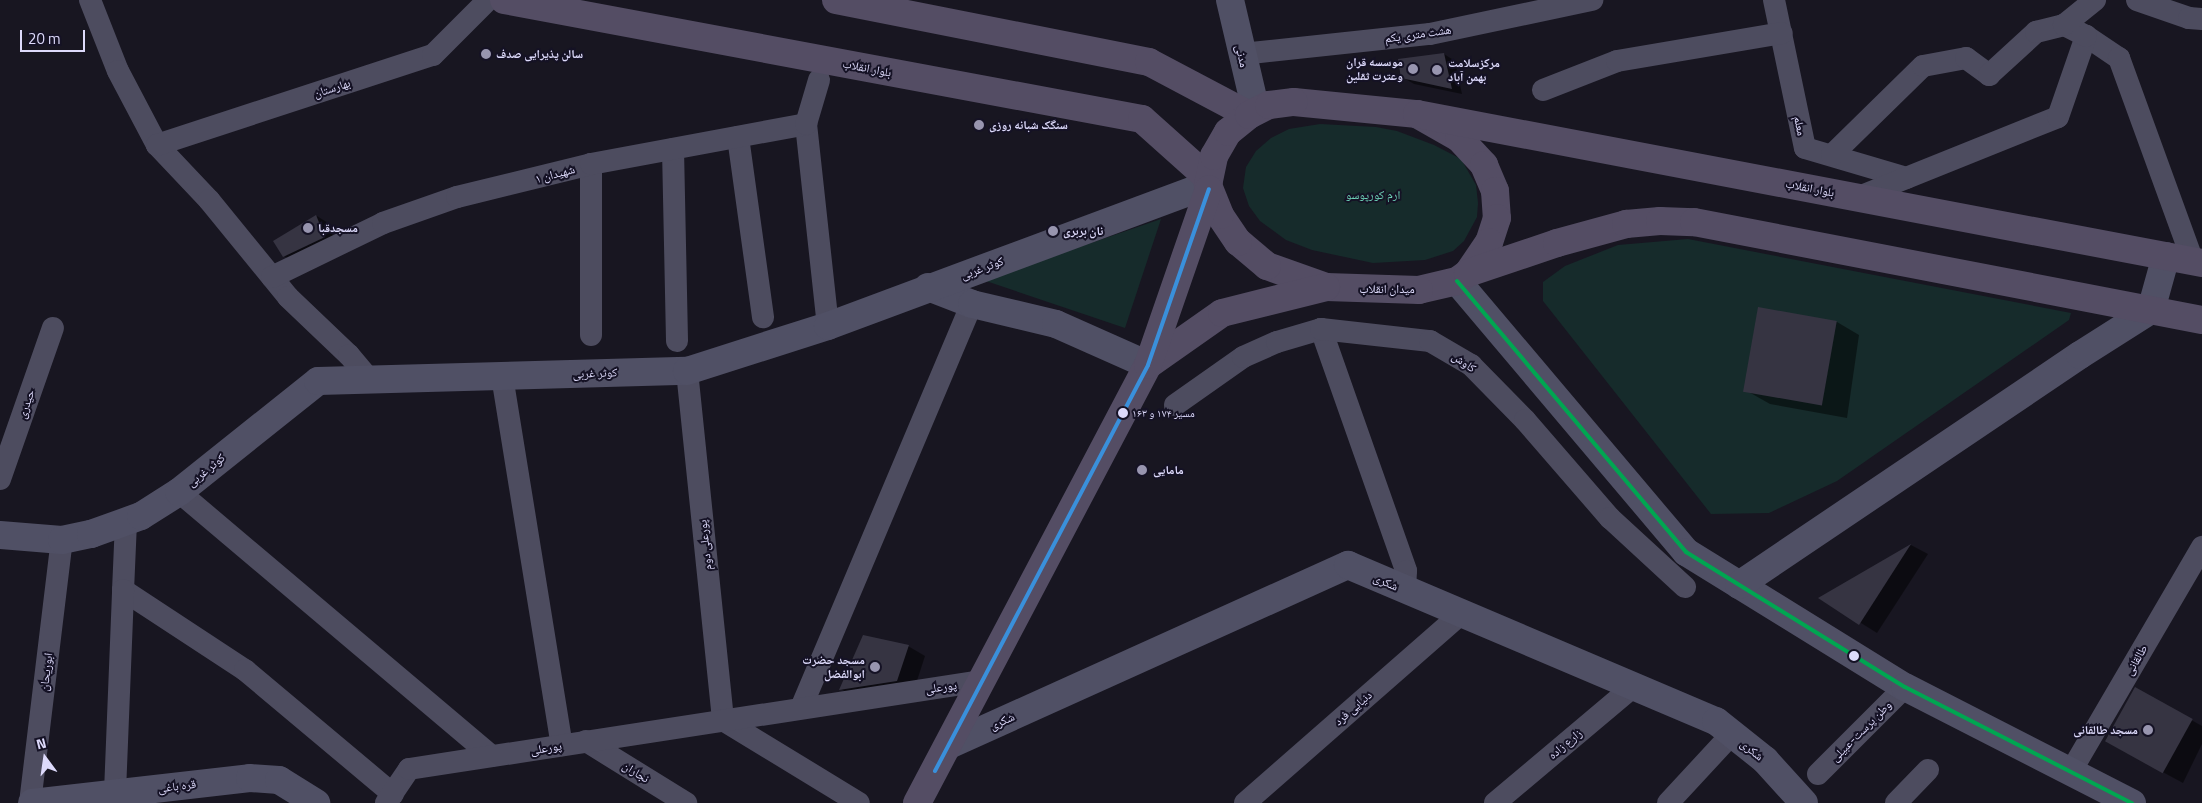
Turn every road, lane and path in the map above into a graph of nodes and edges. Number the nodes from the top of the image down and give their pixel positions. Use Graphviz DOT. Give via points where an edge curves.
graph roads {
  1 [pos="90,0"];
  2 [pos="488,0"];
  3 [pos="504,0"];
  4 [pos="836,0"];
  5 [pos="1230,0"];
  6 [pos="1592,0"];
  7 [pos="1774,0"];
  8 [pos="2095,0"];
  9 [pos="2137,0"];
  10 [pos="2202,19"];
  11 [pos="2064,25"];
  12 [pos="1782,33"];
  13 [pos="2086,36"];
  14 [pos="1242,54"];
  15 [pos="819,80"];
  16 [pos="1543,90"];
  17 [pos="1252,113"];
  18 [pos="1417,114"];
  19 [pos="806,124"];
  20 [pos="738,137"];
  21 [pos="157,145"];
  22 [pos="673,149"];
  23 [pos="1832,155"];
  24 [pos="591,164"];
  25 [pos="1907,178"];
  26 [pos="1209,185"];
  27 [pos="1859,198"];
  28 [pos="2166,256"];
  29 [pos="2198,262"];
  30 [pos="272,277"];
  31 [pos="1463,277"];
  32 [pos="928,287"];
  33 [pos="1326,287"];
  34 [pos="972,304"];
  35 [pos="2152,310"];
  36 [pos="763,317"];
  37 [pos="2202,320"];
  38 [pos="828,326"];
  39 [pos="53,328"];
  40 [pos="1321,329"];
  41 [pos="591,335"];
  42 [pos="677,341"];
  43 [pos="1148,365"];
  44 [pos="687,371"];
  45 [pos="502,376"];
  46 [pos="370,380"];
  47 [pos="1175,405"];
  48 [pos="0,479"];
  49 [pos="179,492"];
  50 [pos="126,522"];
  51 [pos="0,535"];
  52 [pos="62,540"];
  53 [pos="2202,547"];
  54 [pos="1739,585"];
  55 [pos="1685,587"];
  56 [pos="123,590"];
  57 [pos="1405,590"];
  58 [pos="1462,613"];
  59 [pos="982,681"];
  60 [pos="1634,686"];
  61 [pos="1905,687"];
  62 [pos="802,708"];
  63 [pos="723,720"];
  64 [pos="1732,734"];
  65 [pos="586,741"];
  66 [pos="562,745"];
  67 [pos="949,745"];
  68 [pos="491,756"];
  69 [pos="1928,770"];
  70 [pos="2070,773"];
  71 [pos="1818,774"];
  72 [pos="128,796"];
  73 [pos="389,798"];
  74 [pos="1796,800"];
  75 [pos="31,803"];
  76 [pos="316,803"];
  77 [pos="686,803"];
  78 [pos="859,803"];
  79 [pos="917,803"];
  80 [pos="1245,803"];
  81 [pos="1495,803"];
  82 [pos="1668,803"];
  83 [pos="1896,803"];
  84 [pos="2132,803"];
  1 -- 21 [label="street" via="118,71"];
  2 -- 21 [label="street, بهارستان" via="433,56"];
  3 -- 26 [label="main road, بلوار انقلاب" via="1142,119"];
  4 -- 17 [label="main road" via="1149,62"];
  5 -- 14 [label="street, مدنی"];
  6 -- 14 [label="street, هشت متری یکم" via="1430,34"];
  7 -- 12 [label="street, معلم"];
  8 -- 11 [label="street"];
  9 -- 10 [label="street" via="2189,18"];
  11 -- 13 [label="street"];
  11 -- 23 [label="street" via="2036,32 1989,76 1966,58 1923,66"];
  12 -- 16 [label="street" via="1617,61"];
  12 -- 23 [label="street, معلم" via="1804,148"];
  13 -- 25 [label="street" via="2058,117"];
  13 -- 29 [label="street" via="2119,58"];
  14 -- 17 [label="street, مدنی"];
  15 -- 19 [label="street"];
  17 -- 18 [label="main road" via="1294,102"];
  17 -- 26 [label="main road" via="1228,132 1214,156"];
  18 -- 27 [label="main road, بلوار انقلاب"];
  18 -- 31 [label="main road" via="1458,138 1484,165 1495,190 1497,218 1490,242"];
  19 -- 20 [label="street, شهیدان ۱"];
  19 -- 38 [label="street"];
  20 -- 22 [label="street, شهیدان ۱"];
  20 -- 36 [label="street"];
  21 -- 30 [label="street" via="209,200"];
  22 -- 24 [label="street, شهیدان ۱"];
  22 -- 42 [label="street"];
  23 -- 25 [label="street, معلم"];
  24 -- 30 [label="street, شهیدان ۱" via="457,197 383,223"];
  24 -- 41 [label="street"];
  25 -- 27 [label="street"];
  26 -- 32 [label="street, کوثر غربی"];
  26 -- 33 [label="main road, میدان انقلاب" via="1220,215 1238,242 1267,266"];
  26 -- 43 [label="main road"];
  27 -- 28 [label="main road, بلوار انقلاب"];
  28 -- 29 [label="main road, بلوار انقلاب"];
  28 -- 35 [label="street"];
  30 -- 46 [label="street"];
  31 -- 33 [label="main road, میدان انقلاب" via="1419,290"];
  31 -- 35 [label="main road" via="1557,242 1626,224 1685,222"];
  31 -- 54 [label="street" via="1686,552"];
  32 -- 34 [label="street"];
  32 -- 38 [label="street, کوثر غربی"];
  33 -- 43 [label="main road" via="1222,312"];
  34 -- 43 [label="street" via="1056,324"];
  34 -- 62 [label="street"];
  35 -- 37 [label="main road"];
  35 -- 54 [label="street"];
  38 -- 44 [label="street, کوثر غربی"];
  39 -- 48 [label="street, حیدری"];
  40 -- 47 [label="street, کاوش" via="1277,342 1244,357"];
  40 -- 55 [label="street, کاوش" via="1430,341 1471,365 1610,518"];
  40 -- 57 [label="street" via="1406,571"];
  43 -- 59 [label="main road"];
  44 -- 45 [label="street, کوثر غربی"];
  44 -- 63 [label="street, پورعلی دوم"];
  45 -- 46 [label="street, کوثر غربی"];
  45 -- 66 [label="street"];
  46 -- 49 [label="street, کوثر غربی" via="318,381"];
  49 -- 50 [label="street, کوثر غربی"];
  49 -- 68 [label="street"];
  50 -- 52 [label="street, کوثر غربی"];
  50 -- 56 [label="street"];
  51 -- 52 [label="street, کوثر غربی"];
  52 -- 75 [label="street, ابوریحان"];
  53 -- 70 [label="street, طالقانی"];
  54 -- 61 [label="street"];
  56 -- 72 [label="street"];
  56 -- 73 [label="street" via="245,670"];
  57 -- 58 [label="street, شکری"];
  57 -- 67 [label="street, شکری" via="1348,565"];
  58 -- 60 [label="street, شکری"];
  58 -- 80 [label="street, دنیایی فرد"];
  59 -- 62 [label="street, پورعلی"];
  59 -- 67 [label="main road"];
  60 -- 64 [label="street, شکری" via="1716,721"];
  60 -- 81 [label="street, زارع زاده"];
  61 -- 70 [label="street"];
  61 -- 71 [label="street, وطن پرست-عبیلی"];
  62 -- 63 [label="street, پورعلی"];
  63 -- 65 [label="street, پورعلی"];
  63 -- 78 [label="street"];
  64 -- 74 [label="street, شکری" via="1765,760"];
  64 -- 82 [label="street"];
  65 -- 66 [label="street, پورعلی"];
  65 -- 77 [label="street, نجاران"];
  66 -- 68 [label="street, پورعلی"];
  67 -- 79 [label="main road"];
  68 -- 73 [label="street, پورعلی" via="409,769"];
  69 -- 83 [label="street"];
  70 -- 84 [label="street"];
  72 -- 75 [label="street, قره باغی"];
  72 -- 76 [label="street, قره باغی" via="250,778 280,780"];
}
